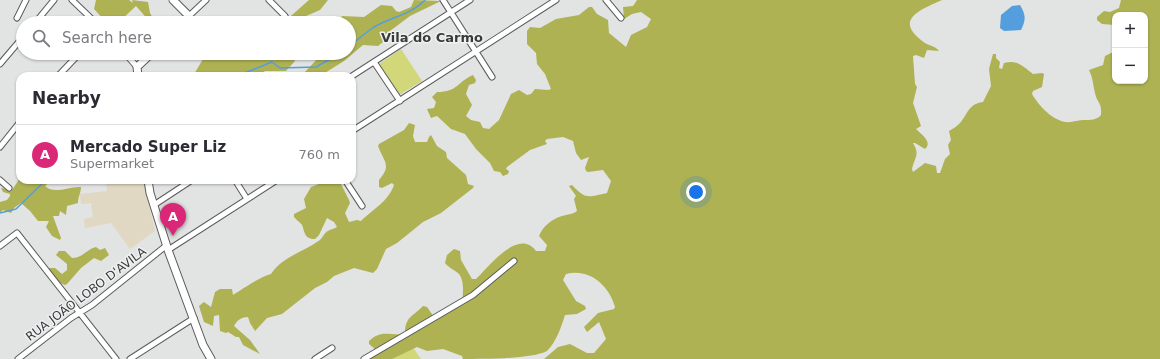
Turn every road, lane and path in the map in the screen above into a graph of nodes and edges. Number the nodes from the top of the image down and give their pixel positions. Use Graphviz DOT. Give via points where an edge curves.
graph roads {
  1 [pos="26,0"];
  2 [pos="54,0"];
  3 [pos="72,0"];
  4 [pos="173,0"];
  5 [pos="206,0"];
  6 [pos="269,0"];
  7 [pos="443,0"];
  8 [pos="470,0"];
  9 [pos="606,0"];
  10 [pos="554,1"];
  11 [pos="451,12"];
  12 [pos="18,16"];
  13 [pos="41,16"];
  14 [pos="89,16"];
  15 [pos="189,16"];
  16 [pos="285,16"];
  17 [pos="621,18"];
  18 [pos="16,45"];
  19 [pos="476,52"];
  20 [pos="73,60"];
  21 [pos="132,60"];
  22 [pos="145,60"];
  23 [pos="374,62"];
  24 [pos="0,64"];
  25 [pos="138,67"];
  26 [pos="62,72"];
  27 [pos="138,72"];
  28 [pos="356,73"];
  29 [pos="492,77"];
  30 [pos="400,101"];
  31 [pos="16,127"];
  32 [pos="356,128"];
  33 [pos="0,147"];
  34 [pos="0,180"];
  35 [pos="149,184"];
  36 [pos="186,184"];
  37 [pos="238,184"];
  38 [pos="271,184"];
  39 [pos="348,184"];
  40 [pos="9,188"];
  41 [pos="247,199"];
  42 [pos="154,205"];
  43 [pos="362,206"];
  44 [pos="0,246"];
  45 [pos="167,248"];
  46 [pos="514,261"];
  47 [pos="80,313"];
  48 [pos="194,318"];
  49 [pos="332,348"];
  50 [pos="18,359"];
  51 [pos="116,359"];
  52 [pos="130,359"];
  53 [pos="211,359"];
  54 [pos="315,359"];
  55 [pos="364,359"];
  1 -- 12 [label="street"];
  2 -- 13 [label="street"];
  3 -- 14 [label="street"];
  4 -- 15 [label="street"];
  5 -- 15 [label="street"];
  6 -- 16 [label="street"];
  7 -- 11 [label="street"];
  8 -- 11 [label="street"];
  9 -- 17 [label="street"];
  10 -- 19 [label="street"];
  11 -- 19 [label="street"];
  11 -- 23 [label="street"];
  18 -- 24 [label="street"];
  19 -- 29 [label="street"];
  19 -- 30 [label="street"];
  20 -- 26 [label="street"];
  21 -- 25 [label="street"];
  22 -- 25 [label="street"];
  23 -- 28 [label="street"];
  23 -- 30 [label="street"];
  25 -- 27 [label="street"];
  30 -- 32 [label="street"];
  31 -- 33 [label="street"];
  34 -- 40 [label="street"];
  35 -- 42 [label="street"];
  36 -- 42 [label="street"];
  37 -- 41 [label="street"];
  38 -- 41 [label="street, RUA JOÃO LOBO D'AVILA"];
  39 -- 43 [label="street"];
  41 -- 45 [label="street, RUA JOÃO LOBO D'AVILA"];
  42 -- 45 [label="street"];
  44 -- 47 [label="street" via="17,232"];
  45 -- 47 [label="street, RUA JOÃO LOBO D'AVILA"];
  45 -- 48 [label="street"];
  46 -- 55 [label="street" via="473,295"];
  47 -- 50 [label="street, RUA JOÃO LOBO D'AVILA"];
  47 -- 51 [label="street"];
  48 -- 52 [label="street"];
  48 -- 53 [label="street"];
  49 -- 54 [label="street"];
}
